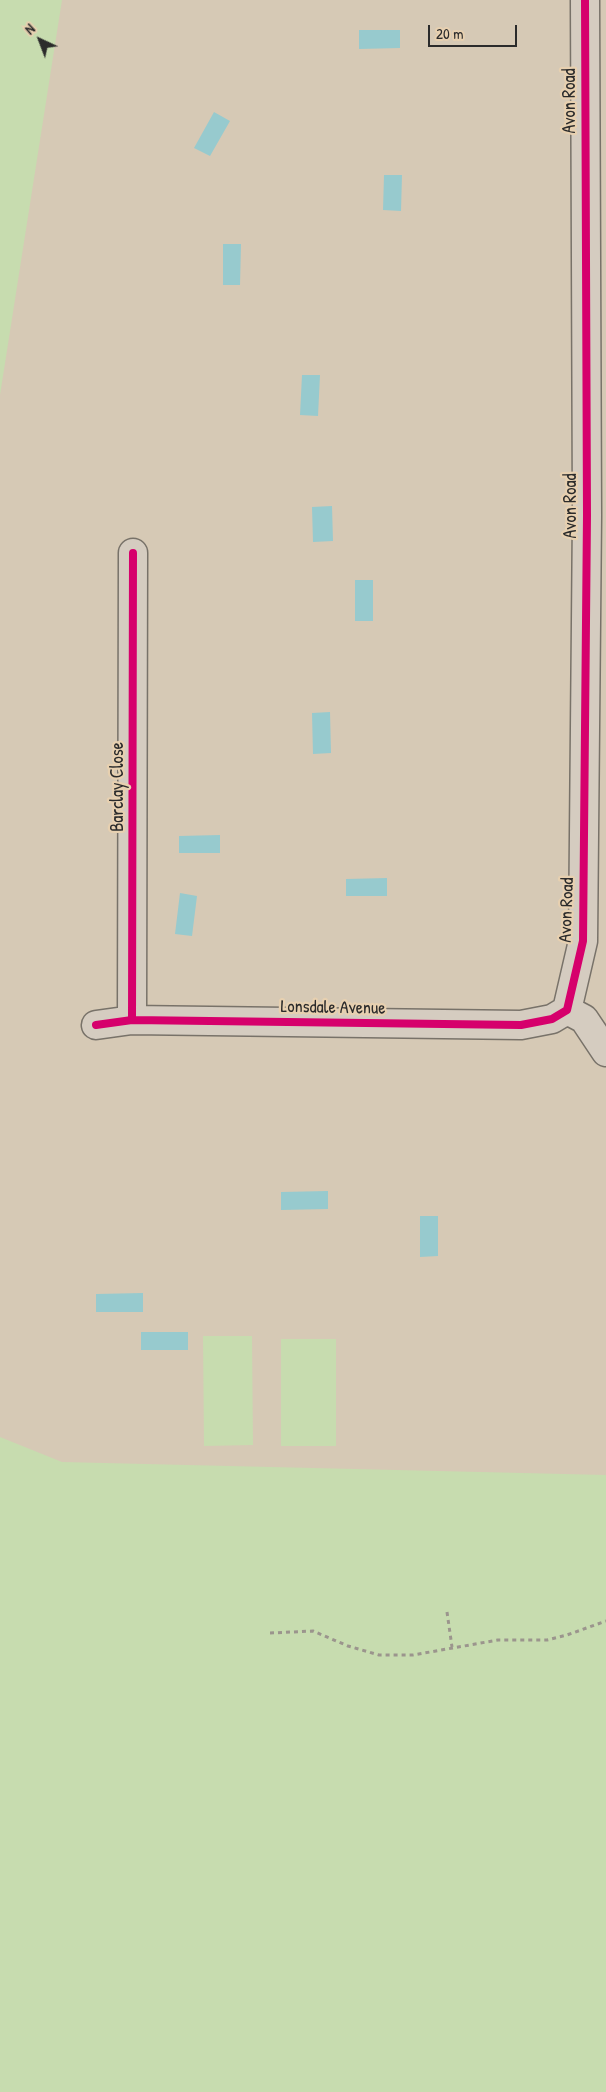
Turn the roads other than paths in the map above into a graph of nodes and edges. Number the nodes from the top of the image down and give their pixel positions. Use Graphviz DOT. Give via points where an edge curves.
graph roads {
  1 [pos="585,0"];
  2 [pos="133,553"];
  3 [pos="567,1010"];
  4 [pos="132,1020"];
  5 [pos="96,1025"];
  6 [pos="606,1052"];
  1 -- 3 [label="street, Avon Road" via="584,941"];
  2 -- 4 [label="street, Barclay Close"];
  3 -- 4 [label="street, Lonsdale Avenue" via="552,1019 521,1025"];
  3 -- 6 [label="street" via="584,1019"];
  4 -- 5 [label="street, Lonsdale Avenue"];
}
